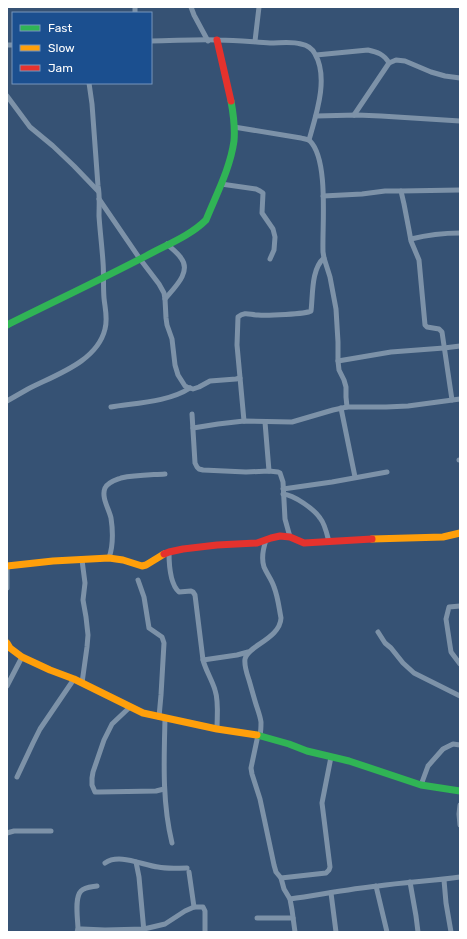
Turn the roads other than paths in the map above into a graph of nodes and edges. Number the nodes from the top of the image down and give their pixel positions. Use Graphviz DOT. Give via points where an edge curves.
graph roads {
  1 [pos="191,7"];
  2 [pos="259,7"];
  3 [pos="208,40"];
  4 [pos="217,40"];
  5 [pos="152,41"];
  6 [pos="255,41"];
  7 [pos="316,55"];
  8 [pos="389,63"];
  9 [pos="460,78"];
  10 [pos="89,84"];
  11 [pos="7,96"];
  12 [pos="354,115"];
  13 [pos="316,116"];
  14 [pos="460,121"];
  15 [pos="234,127"];
  16 [pos="309,140"];
  17 [pos="221,184"];
  18 [pos="460,190"];
  19 [pos="401,191"];
  20 [pos="99,195"];
  21 [pos="324,196"];
  22 [pos="460,233"];
  23 [pos="411,239"];
  24 [pos="167,244"];
  25 [pos="324,258"];
  26 [pos="140,259"];
  27 [pos="270,259"];
  28 [pos="104,276"];
  29 [pos="165,299"];
  30 [pos="7,325"];
  31 [pos="460,346"];
  32 [pos="444,348"];
  33 [pos="338,361"];
  34 [pos="240,378"];
  35 [pos="190,388"];
  36 [pos="460,399"];
  37 [pos="452,400"];
  38 [pos="7,401"];
  39 [pos="111,407"];
  40 [pos="344,407"];
  41 [pos="192,414"];
  42 [pos="244,421"];
  43 [pos="266,422"];
  44 [pos="193,428"];
  45 [pos="269,471"];
  46 [pos="387,472"];
  47 [pos="165,474"];
  48 [pos="355,478"];
  49 [pos="283,492"];
  50 [pos="460,533"];
  51 [pos="290,538"];
  52 [pos="266,540"];
  53 [pos="329,542"];
  54 [pos="168,552"];
  55 [pos="110,558"];
  56 [pos="82,560"];
  57 [pos="7,565"];
  58 [pos="138,580"];
  59 [pos="7,588"];
  60 [pos="460,606"];
  61 [pos="378,632"];
  62 [pos="7,643"];
  63 [pos="248,652"];
  64 [pos="22,657"];
  65 [pos="203,660"];
  66 [pos="460,664"];
  67 [pos="74,679"];
  68 [pos="82,683"];
  69 [pos="7,686"];
  70 [pos="460,696"];
  71 [pos="130,707"];
  72 [pos="162,718"];
  73 [pos="217,729"];
  74 [pos="259,735"];
  75 [pos="460,745"];
  76 [pos="331,757"];
  77 [pos="17,778"];
  78 [pos="421,785"];
  79 [pos="164,789"];
  80 [pos="460,791"];
  81 [pos="460,805"];
  82 [pos="460,825"];
  83 [pos="51,831"];
  84 [pos="7,832"];
  85 [pos="172,843"];
  86 [pos="136,862"];
  87 [pos="105,864"];
  88 [pos="460,877"];
  89 [pos="281,878"];
  90 [pos="444,880"];
  91 [pos="410,882"];
  92 [pos="97,886"];
  93 [pos="376,886"];
  94 [pos="331,893"];
  95 [pos="290,899"];
  96 [pos="194,907"];
  97 [pos="257,918"];
  98 [pos="293,918"];
  99 [pos="78,931"];
  100 [pos="144,931"];
  101 [pos="205,932"];
  102 [pos="295,932"];
  103 [pos="336,932"];
  104 [pos="387,932"];
  105 [pos="418,932"];
  106 [pos="451,932"];
  1 -- 3 [label="street"];
  2 -- 6 [label="street"];
  3 -- 4 [label="street"];
  3 -- 5 [label="street"];
  4 -- 6 [label="street"];
  4 -- 15 [label="street" via="233,110"];
  6 -- 7 [label="street" via="300,43 311,48"];
  7 -- 8 [label="street" via="368,50 384,55"];
  7 -- 13 [label="street" via="321,80"];
  8 -- 9 [label="street" via="396,60 404,61 431,72"];
  8 -- 12 [label="street"];
  10 -- 20 [label="street"];
  11 -- 20 [label="street" via="30,127 74,166"];
  12 -- 13 [label="street"];
  12 -- 14 [label="street"];
  13 -- 16 [label="street"];
  15 -- 16 [label="street"];
  15 -- 17 [label="street" via="231,157"];
  16 -- 21 [label="street" via="319,160"];
  17 -- 24 [label="street" via="206,220 188,234"];
  17 -- 27 [label="street" via="256,189 263,194 262,213 273,229 275,237"];
  18 -- 19 [label="street"];
  19 -- 21 [label="street"];
  19 -- 23 [label="street"];
  20 -- 26 [label="street"];
  20 -- 28 [label="street"];
  21 -- 25 [label="street"];
  22 -- 23 [label="street"];
  23 -- 32 [label="street" via="421,267 426,325 441,331"];
  24 -- 26 [label="street"];
  24 -- 29 [label="street" via="183,260 184,271"];
  25 -- 33 [label="street" via="336,309"];
  25 -- 34 [label="street" via="315,274 311,311 259,316 242,314 238,317 236,345"];
  26 -- 28 [label="street"];
  26 -- 29 [label="street" via="159,284"];
  28 -- 30 [label="street"];
  28 -- 38 [label="street" via="107,317 102,337 97,345 84,359 70,368"];
  29 -- 35 [label="street" via="175,365 182,382"];
  31 -- 32 [label="street"];
  32 -- 33 [label="street" via="391,352"];
  32 -- 37 [label="street"];
  33 -- 40 [label="street" via="346,387"];
  34 -- 35 [label="street" via="210,381 197,388"];
  34 -- 42 [label="street"];
  35 -- 39 [label="street" via="175,396"];
  36 -- 37 [label="street"];
  37 -- 40 [label="street" via="408,406"];
  40 -- 43 [label="street" via="292,422"];
  40 -- 48 [label="street"];
  41 -- 44 [label="street"];
  42 -- 43 [label="street"];
  42 -- 44 [label="street"];
  43 -- 45 [label="street"];
  44 -- 45 [label="street" via="195,463 199,469"];
  45 -- 49 [label="street" via="280,473"];
  46 -- 48 [label="street"];
  47 -- 55 [label="street" via="120,478 105,488 104,495 112,528"];
  48 -- 49 [label="street"];
  49 -- 51 [label="street" via="285,519"];
  49 -- 53 [label="street" via="317,514"];
  50 -- 53 [label="street"];
  51 -- 52 [label="street" via="280,536"];
  51 -- 53 [label="street" via="304,543"];
  52 -- 54 [label="street"];
  52 -- 63 [label="street" via="262,559 275,589 280,622 268,638"];
  54 -- 55 [label="street" via="142,566"];
  54 -- 65 [label="street" via="176,589 179,592 191,591 195,595"];
  55 -- 56 [label="street"];
  56 -- 57 [label="street"];
  56 -- 68 [label="street" via="88,647"];
  57 -- 59 [label="street"];
  58 -- 72 [label="street" via="144,594 149,628 162,637 164,643"];
  60 -- 66 [label="street" via="449,607 446,619 451,652"];
  61 -- 70 [label="street" via="403,664 414,673"];
  62 -- 64 [label="street"];
  63 -- 65 [label="street"];
  63 -- 74 [label="street" via="245,661 259,711"];
  64 -- 67 [label="street"];
  64 -- 69 [label="street"];
  65 -- 73 [label="street" via="215,690"];
  67 -- 68 [label="street"];
  67 -- 77 [label="street" via="40,729"];
  68 -- 71 [label="street"];
  71 -- 72 [label="street"];
  71 -- 79 [label="street" via="112,724 104,740 93,772 93,789 95,792"];
  72 -- 73 [label="street"];
  72 -- 79 [label="street"];
  73 -- 74 [label="street"];
  74 -- 76 [label="street"];
  74 -- 89 [label="street" via="251,768 274,865"];
  75 -- 78 [label="street" via="452,744 443,749 428,766"];
  76 -- 78 [label="street"];
  76 -- 89 [label="street" via="322,803 329,870 326,873"];
  78 -- 80 [label="street"];
  79 -- 85 [label="street"];
  81 -- 82 [label="street"];
  83 -- 84 [label="street"];
  86 -- 87 [label="street" via="115,860"];
  86 -- 96 [label="street" via="188,870"];
  86 -- 100 [label="street"];
  88 -- 90 [label="street"];
  89 -- 95 [label="street"];
  90 -- 91 [label="street"];
  90 -- 106 [label="street"];
  91 -- 93 [label="street"];
  91 -- 105 [label="street"];
  92 -- 99 [label="street" via="81,891 78,898"];
  93 -- 94 [label="street"];
  93 -- 104 [label="street"];
  94 -- 95 [label="street"];
  94 -- 103 [label="street"];
  95 -- 98 [label="street"];
  96 -- 100 [label="street" via="165,924"];
  96 -- 101 [label="street" via="203,907"];
  97 -- 98 [label="street"];
  98 -- 102 [label="street"];
  99 -- 100 [label="street"];
}
